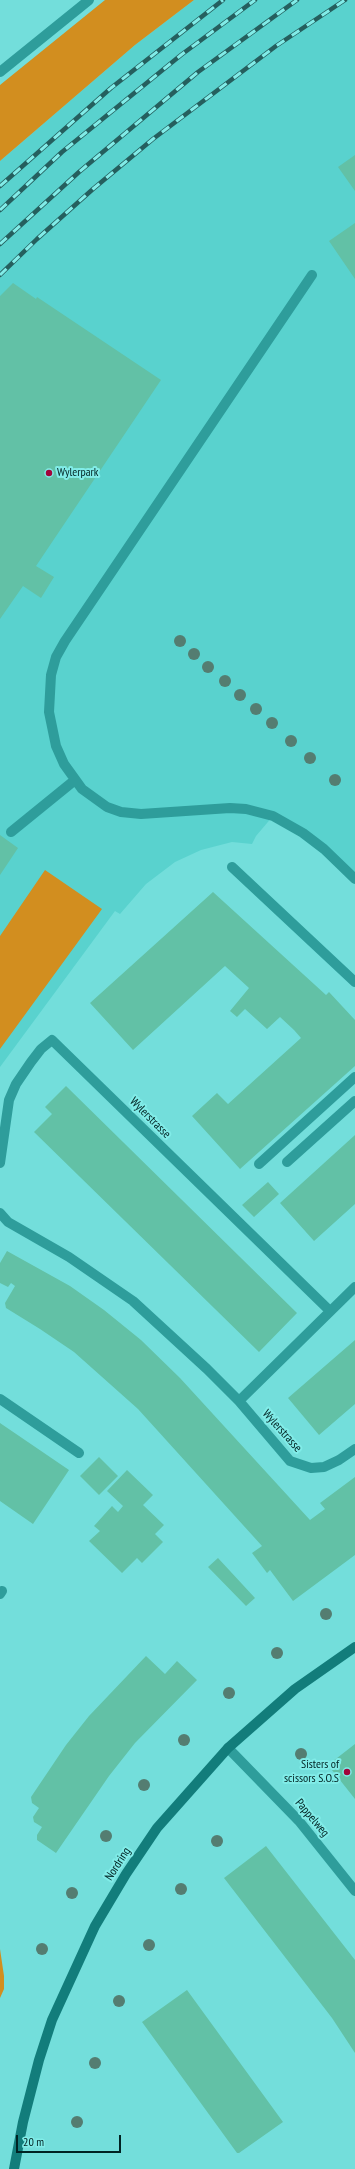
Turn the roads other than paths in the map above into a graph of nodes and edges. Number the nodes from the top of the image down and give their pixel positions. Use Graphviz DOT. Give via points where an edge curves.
graph roads {
  1 [pos="89,0"];
  2 [pos="0,72"];
  3 [pos="312,275"];
  4 [pos="75,780"];
  5 [pos="11,832"];
  6 [pos="232,867"];
  7 [pos="355,879"];
  8 [pos="355,982"];
  9 [pos="355,1077"];
  10 [pos="355,1101"];
  11 [pos="288,1162"];
  12 [pos="0,1163"];
  13 [pos="259,1164"];
  14 [pos="0,1213"];
  15 [pos="355,1287"];
  16 [pos="330,1311"];
  17 [pos="0,1399"];
  18 [pos="239,1401"];
  19 [pos="355,1449"];
  20 [pos="79,1454"];
  21 [pos="355,1648"];
  22 [pos="228,1748"];
  23 [pos="355,1891"];
  24 [pos="14,2169"];
  1 -- 2 [label="street"];
  3 -- 4 [label="street" via="56,657 50,682 49,712 56,746"];
  4 -- 5 [label="street"];
  4 -- 7 [label="street" via="91,796 107,807 121,812 153,814 230,808 273,816 303,833"];
  6 -- 8 [label="street"];
  9 -- 13 [label="street"];
  10 -- 11 [label="street"];
  12 -- 16 [label="street, Wylerstrasse" via="9,1100 31,1062 52,1040"];
  14 -- 18 [label="street, Wylerstrasse" via="8,1222 69,1256 133,1301"];
  15 -- 16 [label="street"];
  16 -- 18 [label="street"];
  17 -- 20 [label="street"];
  18 -- 19 [label="street, Wylerstrasse" via="285,1456 297,1464 311,1468 324,1467"];
  21 -- 22 [label="main road, Nordring" via="295,1689"];
  22 -- 23 [label="street, Pappelweg" via="299,1821"];
  22 -- 24 [label="main road, Nordring" via="157,1828 95,1926 50,2027 23,2122"];
}
